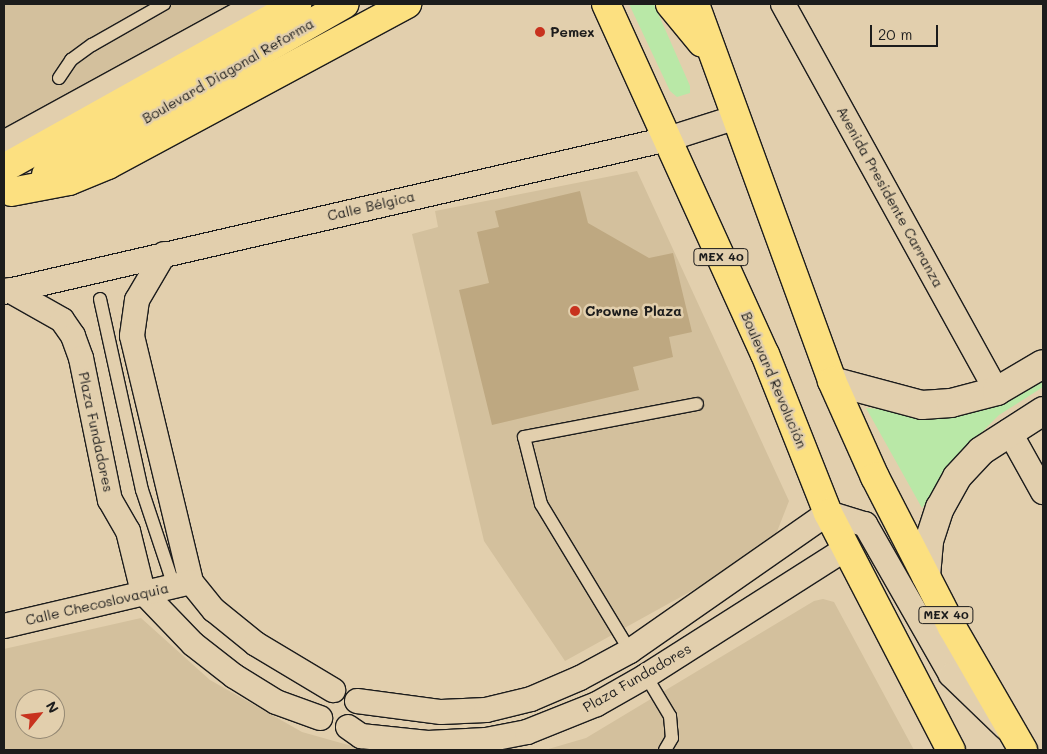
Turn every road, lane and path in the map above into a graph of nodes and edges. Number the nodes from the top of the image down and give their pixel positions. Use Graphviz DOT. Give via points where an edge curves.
graph roads {
  1 [pos="164,4"];
  2 [pos="262,4"];
  3 [pos="296,4"];
  4 [pos="344,4"];
  5 [pos="407,4"];
  6 [pos="606,4"];
  7 [pos="670,4"];
  8 [pos="695,4"];
  9 [pos="783,4"];
  10 [pos="714,57"];
  11 [pos="59,78"];
  12 [pos="737,117"];
  13 [pos="104,127"];
  14 [pos="668,139"];
  15 [pos="4,145"];
  16 [pos="6,186"];
  17 [pos="164,254"];
  18 [pos="6,291"];
  19 [pos="100,299"];
  20 [pos="1043,364"];
  21 [pos="832,380"];
  22 [pos="997,391"];
  23 [pos="697,404"];
  24 [pos="1043,411"];
  25 [pos="1009,431"];
  26 [pos="1043,492"];
  27 [pos="828,513"];
  28 [pos="845,549"];
  29 [pos="926,576"];
  30 [pos="182,584"];
  31 [pos="143,592"];
  32 [pos="4,626"];
  33 [pos="630,651"];
  34 [pos="646,676"];
  35 [pos="332,690"];
  36 [pos="357,701"];
  37 [pos="320,718"];
  38 [pos="348,727"];
  39 [pos="1018,742"];
  40 [pos="665,750"];
  41 [pos="951,750"];
  1 -- 11 [label="lane" via="92,45 71,60"];
  2 -- 15 [label="street"];
  3 -- 13 [label="main road, Boulevard Diagonal Reforma"];
  4 -- 13 [label="main road, Boulevard Diagonal Reforma"];
  5 -- 16 [label="main road" via="108,165 69,181"];
  6 -- 14 [label="main road, Boulevard Revolución / MEX 40"];
  7 -- 10 [label="main road"];
  8 -- 10 [label="main road, MEX 40"];
  9 -- 22 [label="street, Avenida Presidente Carranza"];
  10 -- 12 [label="main road, MEX 40"];
  12 -- 14 [label="street, Calle Bélgica"];
  12 -- 21 [label="main road, MEX 40"];
  13 -- 16 [label="main road"];
  14 -- 17 [label="street, Calle Bélgica"];
  14 -- 27 [label="main road, Boulevard Revolución / MEX 40" via="765,354"];
  17 -- 18 [label="street, Calle Bélgica"];
  17 -- 30 [label="street" via="137,300 132,336"];
  18 -- 31 [label="street, Plaza Fundadores" via="62,320 73,336 81,358 110,500 128,531"];
  19 -- 30 [label="lane" via="142,490"];
  20 -- 22 [label="street"];
  21 -- 22 [label="street" via="922,406 951,403"];
  21 -- 29 [label="main road, MEX 40" via="875,477"];
  23 -- 33 [label="lane" via="524,437 541,504"];
  24 -- 25 [label="street"];
  25 -- 26 [label="street"];
  25 -- 29 [label="street" via="980,451 957,478 940,508 929,541"];
  27 -- 28 [label="main road, Boulevard Revolución / MEX 40"];
  27 -- 33 [label="street, Plaza Fundadores"];
  27 -- 39 [label="street" via="865,524 951,675"];
  28 -- 34 [label="street, Plaza Fundadores"];
  28 -- 41 [label="main road, Boulevard Revolución / MEX 40"];
  29 -- 39 [label="main road, MEX 40"];
  30 -- 31 [label="street, Calle Checoslovaquia"];
  30 -- 35 [label="street" via="256,644"];
  31 -- 32 [label="street, Calle Checoslovaquia"];
  31 -- 37 [label="street" via="193,644 234,676 276,702"];
  33 -- 34 [label="street"];
  33 -- 36 [label="street, Plaza Fundadores" via="531,699 486,710 432,712"];
  34 -- 38 [label="street, Plaza Fundadores" via="597,704 527,732 486,740 428,743 361,736"];
  34 -- 40 [label="lane" via="670,716 672,738"];
  35 -- 36 [label="street" via="350,692"];
  35 -- 37 [label="street" via="322,698"];
  36 -- 38 [label="street" via="358,716"];
  37 -- 38 [label="street" via="334,730"];
}
